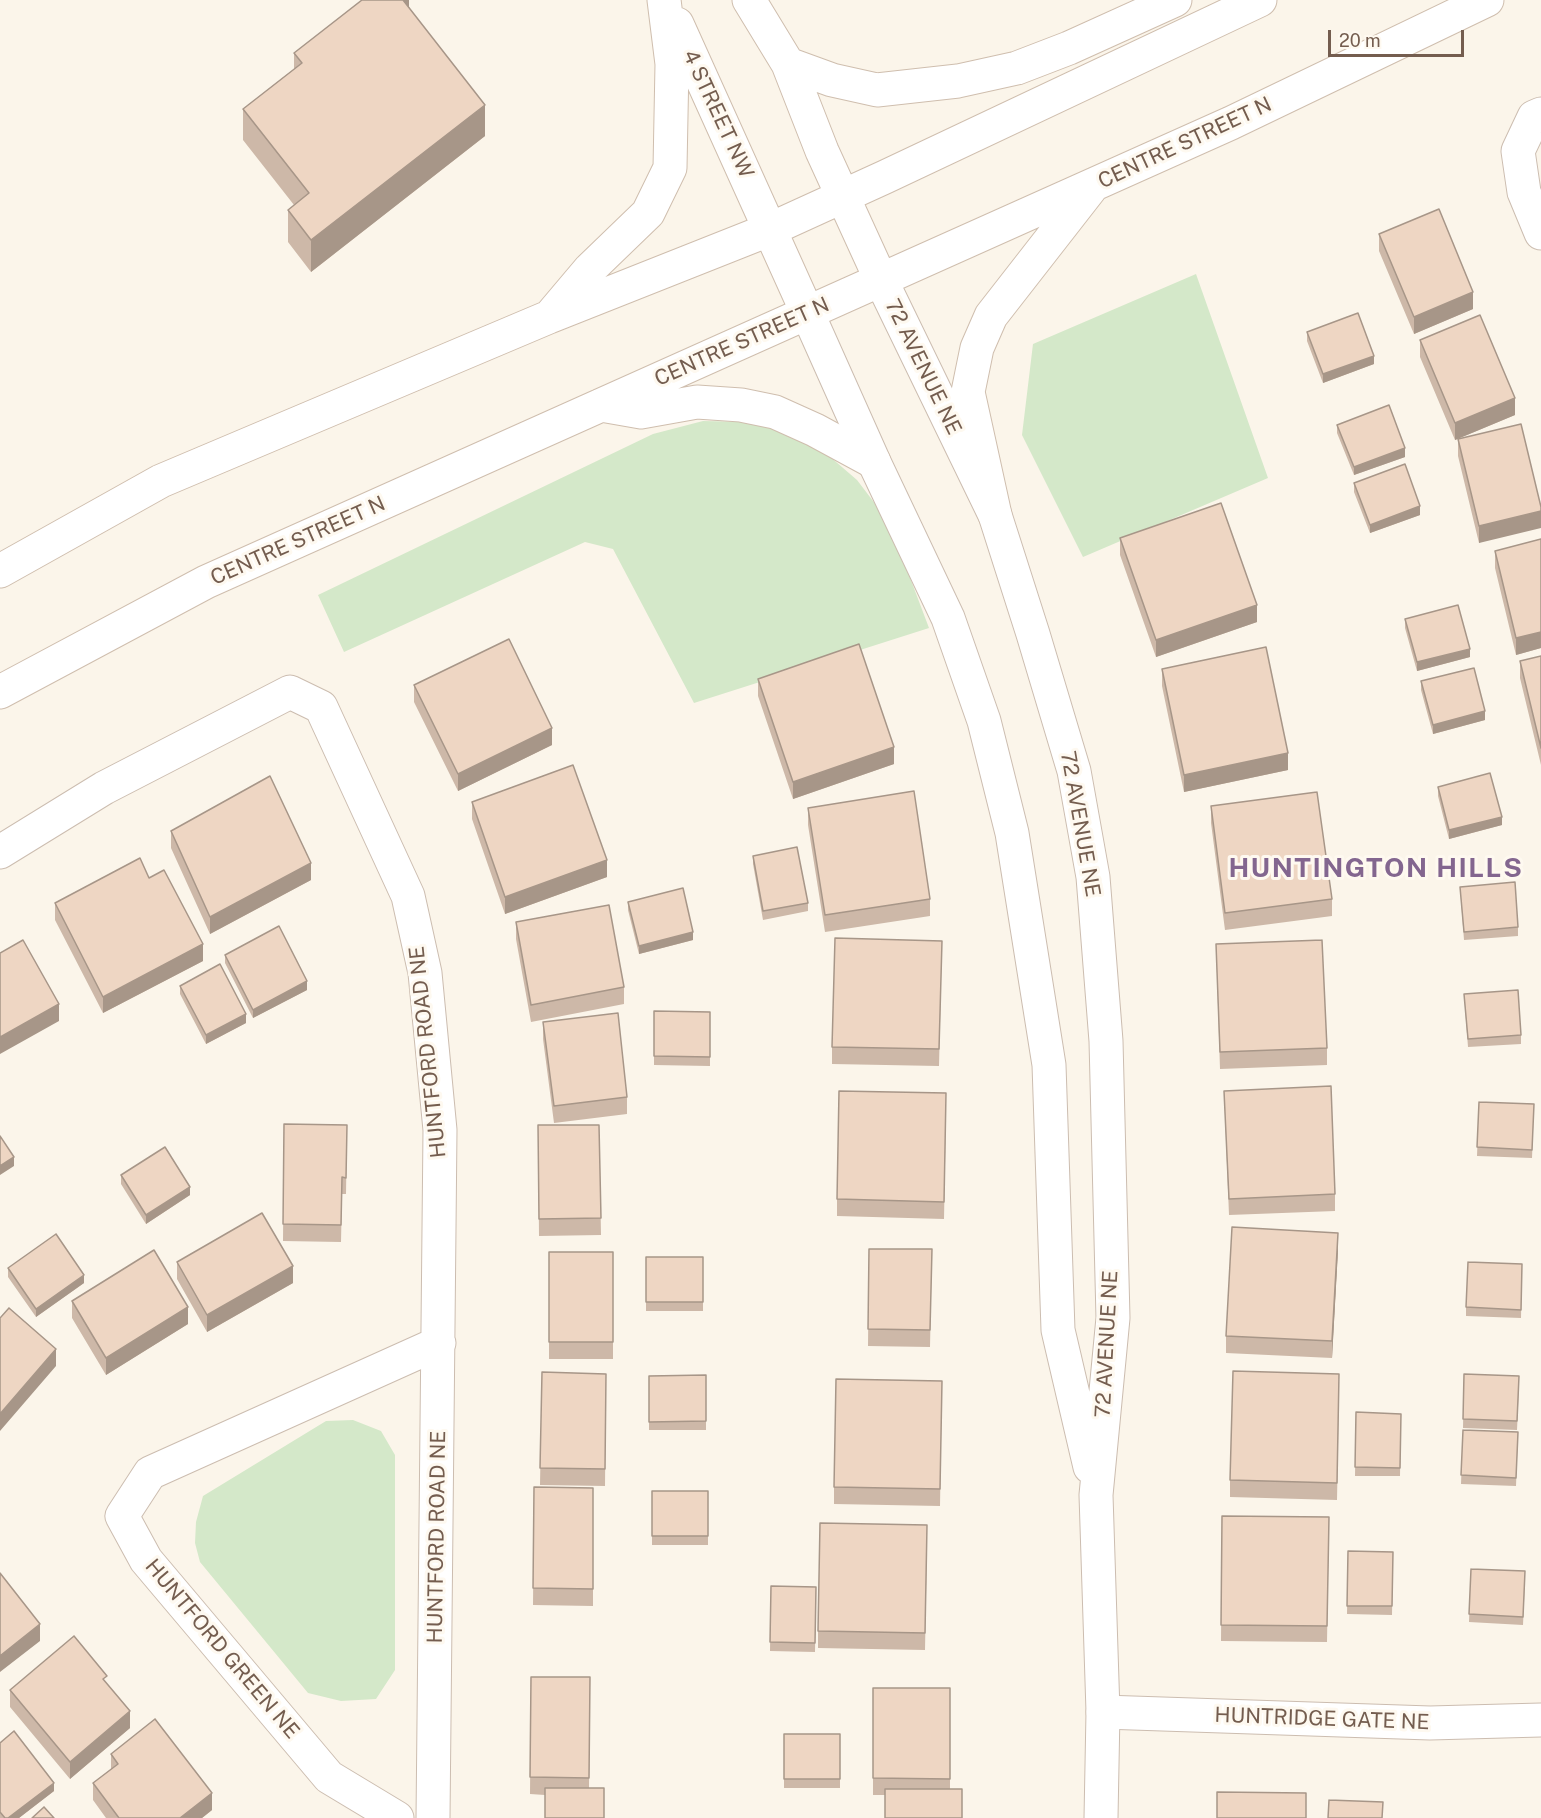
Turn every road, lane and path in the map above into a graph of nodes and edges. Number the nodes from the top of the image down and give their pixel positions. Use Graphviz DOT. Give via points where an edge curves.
graph roads {
  1 [pos="665,0"];
  2 [pos="749,0"];
  3 [pos="1175,0"];
  4 [pos="1260,0"];
  5 [pos="1487,0"];
  6 [pos="788,64"];
  7 [pos="1541,114"];
  8 [pos="1094,184"];
  9 [pos="843,197"];
  10 [pos="771,229"];
  11 [pos="1541,233"];
  12 [pos="881,280"];
  13 [pos="807,312"];
  14 [pos="549,317"];
  15 [pos="601,405"];
  16 [pos="874,462"];
  17 [pos="995,515"];
  18 [pos="0,571"];
  19 [pos="0,692"];
  20 [pos="0,852"];
  21 [pos="439,1342"];
  22 [pos="1096,1495"];
  23 [pos="1103,1712"];
  24 [pos="1541,1720"];
  25 [pos="397,1818"];
  26 [pos="433,1818"];
  27 [pos="1101,1818"];
  1 -- 10 [label="street, 4 STREET NW"];
  1 -- 14 [label="street" via="672,64 670,168 648,213 590,269"];
  2 -- 6 [label="street"];
  3 -- 6 [label="street" via="1027,64 958,81 877,90 832,80"];
  4 -- 9 [label="street"];
  5 -- 8 [label="street, CENTRE STREET N"];
  6 -- 9 [label="street"];
  7 -- 11 [label="street" via="1534,117 1518,151 1524,192"];
  8 -- 12 [label="street, CENTRE STREET N"];
  8 -- 17 [label="street" via="991,316 977,348 968,392"];
  9 -- 10 [label="street"];
  9 -- 12 [label="street, 72 AVENUE NE"];
  10 -- 13 [label="street, 72 AVENUE NE"];
  10 -- 14 [label="street"];
  12 -- 13 [label="street, CENTRE STREET N"];
  12 -- 17 [label="street, 72 AVENUE NE"];
  13 -- 15 [label="street, CENTRE STREET N"];
  13 -- 16 [label="street, 72 AVENUE NE"];
  14 -- 18 [label="street" via="161,481"];
  15 -- 16 [label="street" via="641,412 697,402 775,412"];
  15 -- 19 [label="street, CENTRE STREET N" via="206,582"];
  16 -- 22 [label="street, 72 AVENUE NE" via="948,618 984,721 1012,833 1049,1065 1058,1330"];
  17 -- 22 [label="street, 72 AVENUE NE" via="1074,771 1093,877 1106,1041 1113,1318"];
  20 -- 21 [label="street, HUNTFORD ROAD NE" via="104,788 290,692 321,707 408,896 425,973 440,1130"];
  21 -- 25 [label="street, HUNTFORD GREEN NE" via="150,1473 122,1516 146,1560 329,1777"];
  21 -- 26 [label="street, HUNTFORD ROAD NE"];
  22 -- 23 [label="street, 72 AVENUE NE"];
  23 -- 24 [label="street, HUNTRIDGE GATE NE" via="1430,1723"];
  23 -- 27 [label="street, 72 AVENUE NE"];
}
